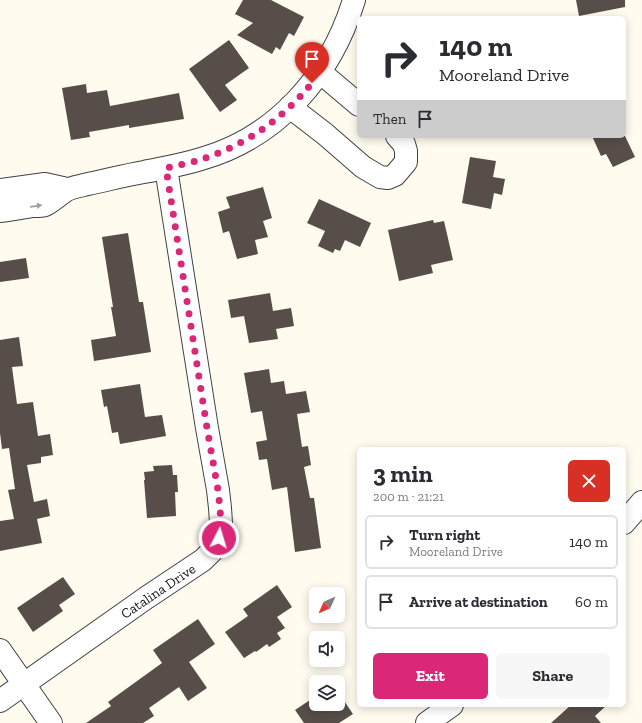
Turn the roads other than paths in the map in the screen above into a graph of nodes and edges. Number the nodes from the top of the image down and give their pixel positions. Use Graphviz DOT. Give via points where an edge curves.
graph roads {
  1 [pos="354,0"];
  2 [pos="320,72"];
  3 [pos="357,102"];
  4 [pos="290,107"];
  5 [pos="398,138"];
  6 [pos="166,168"];
  7 [pos="67,189"];
  8 [pos="0,190"];
  9 [pos="0,211"];
  10 [pos="642,502"];
  11 [pos="626,521"];
  12 [pos="0,650"];
  13 [pos="23,685"];
  14 [pos="0,701"];
  15 [pos="449,707"];
  16 [pos="51,723"];
  17 [pos="427,723"];
  1 -- 2 [label="street" via="348,20"];
  2 -- 3 [label="street"];
  2 -- 4 [label="street"];
  4 -- 5 [label="street" via="326,134 363,167 380,177 396,175 406,162 404,144"];
  4 -- 6 [label="street" via="257,133 227,150"];
  6 -- 7 [label="street"];
  6 -- 13 [label="street, Catalina Drive" via="218,490 221,524 219,538 204,560"];
  7 -- 8 [label="street" via="45,184"];
  9 -- 7 [label="street, one-way" via="45,205"];
  10 -- 11 [label="street"];
  12 -- 13 [label="street"];
  13 -- 14 [label="street, Catalina Drive"];
  13 -- 16 [label="street"];
  15 -- 17 [label="street"];
}
